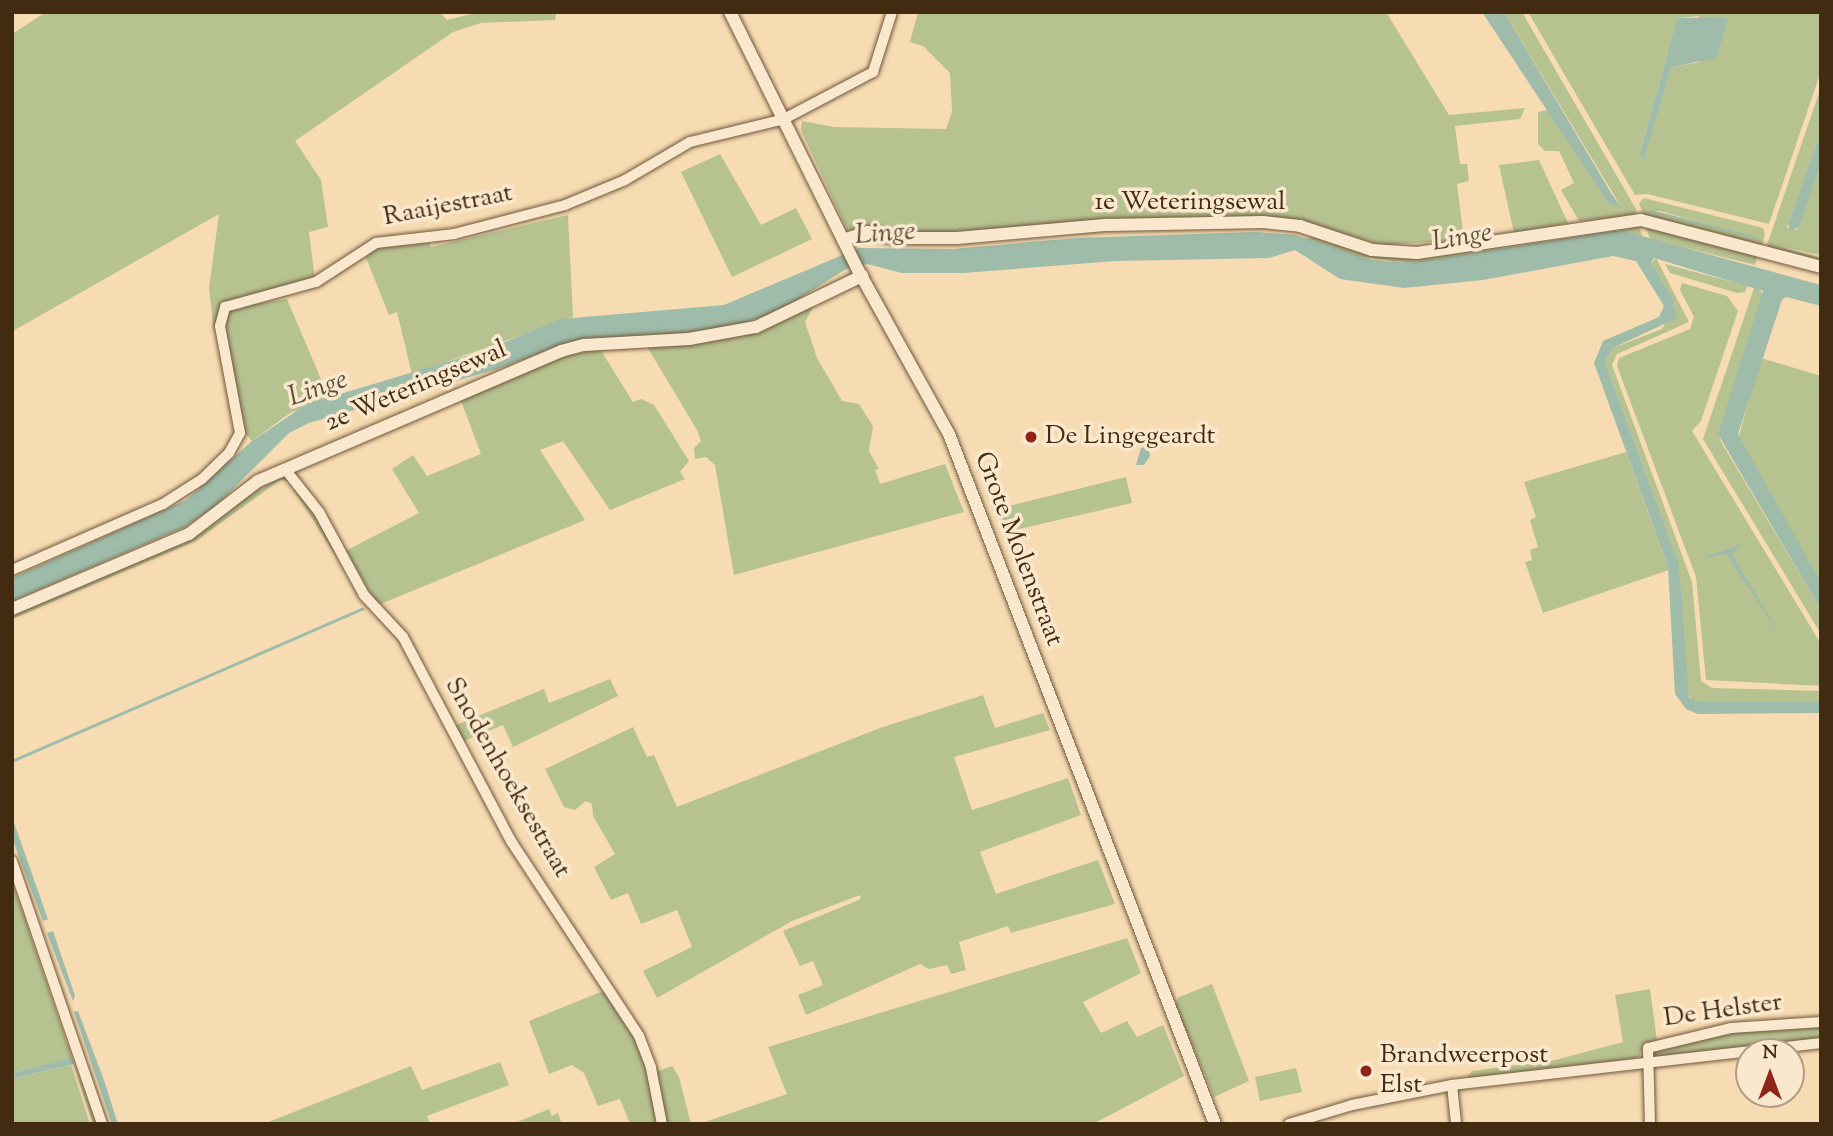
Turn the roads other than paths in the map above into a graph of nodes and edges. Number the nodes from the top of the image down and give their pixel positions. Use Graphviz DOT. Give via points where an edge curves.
graph roads {
  1 [pos="730,12"];
  2 [pos="892,12"];
  3 [pos="784,120"];
  4 [pos="845,244"];
  5 [pos="1821,267"];
  6 [pos="860,273"];
  7 [pos="285,469"];
  8 [pos="12,569"];
  9 [pos="12,609"];
  10 [pos="12,861"];
  11 [pos="1821,1022"];
  12 [pos="1821,1043"];
  13 [pos="1645,1062"];
  14 [pos="1452,1085"];
  15 [pos="102,1124"];
  16 [pos="662,1124"];
  17 [pos="1215,1124"];
  18 [pos="1289,1124"];
  19 [pos="1456,1124"];
  20 [pos="1650,1124"];
  1 -- 3 [label="street, Grote Molenstraat"];
  2 -- 3 [label="street" via="873,72"];
  3 -- 4 [label="street, Grote Molenstraat"];
  3 -- 8 [label="street, Raaijestraat" via="690,142 625,180 565,205 454,234 376,243 316,282 225,307 220,326 240,433 229,453 202,479 163,505"];
  4 -- 5 [label="street, 1e Weteringsewal" via="868,232 894,238 957,238 1107,225 1263,222 1300,226 1372,250 1417,253 1641,220"];
  4 -- 6 [label="street, Grote Molenstraat"];
  6 -- 7 [label="street, 2e Weteringsewal" via="756,327 689,339 584,345 561,351"];
  6 -- 17 [label="street, Grote Molenstraat" via="949,434"];
  7 -- 9 [label="street, 2e Weteringsewal" via="258,481 189,534"];
  7 -- 16 [label="street, Snodenhoeksestraat" via="318,512 364,595 403,637 511,841 639,1036 651,1068"];
  10 -- 15 [label="street"];
  11 -- 13 [label="street, De Helster" via="1731,1028 1666,1041 1648,1048"];
  12 -- 13 [label="street, De Helster"];
  13 -- 14 [label="street, De Helster"];
  13 -- 20 [label="street"];
  14 -- 18 [label="street, De Helster" via="1352,1105"];
  14 -- 19 [label="street"];
}
